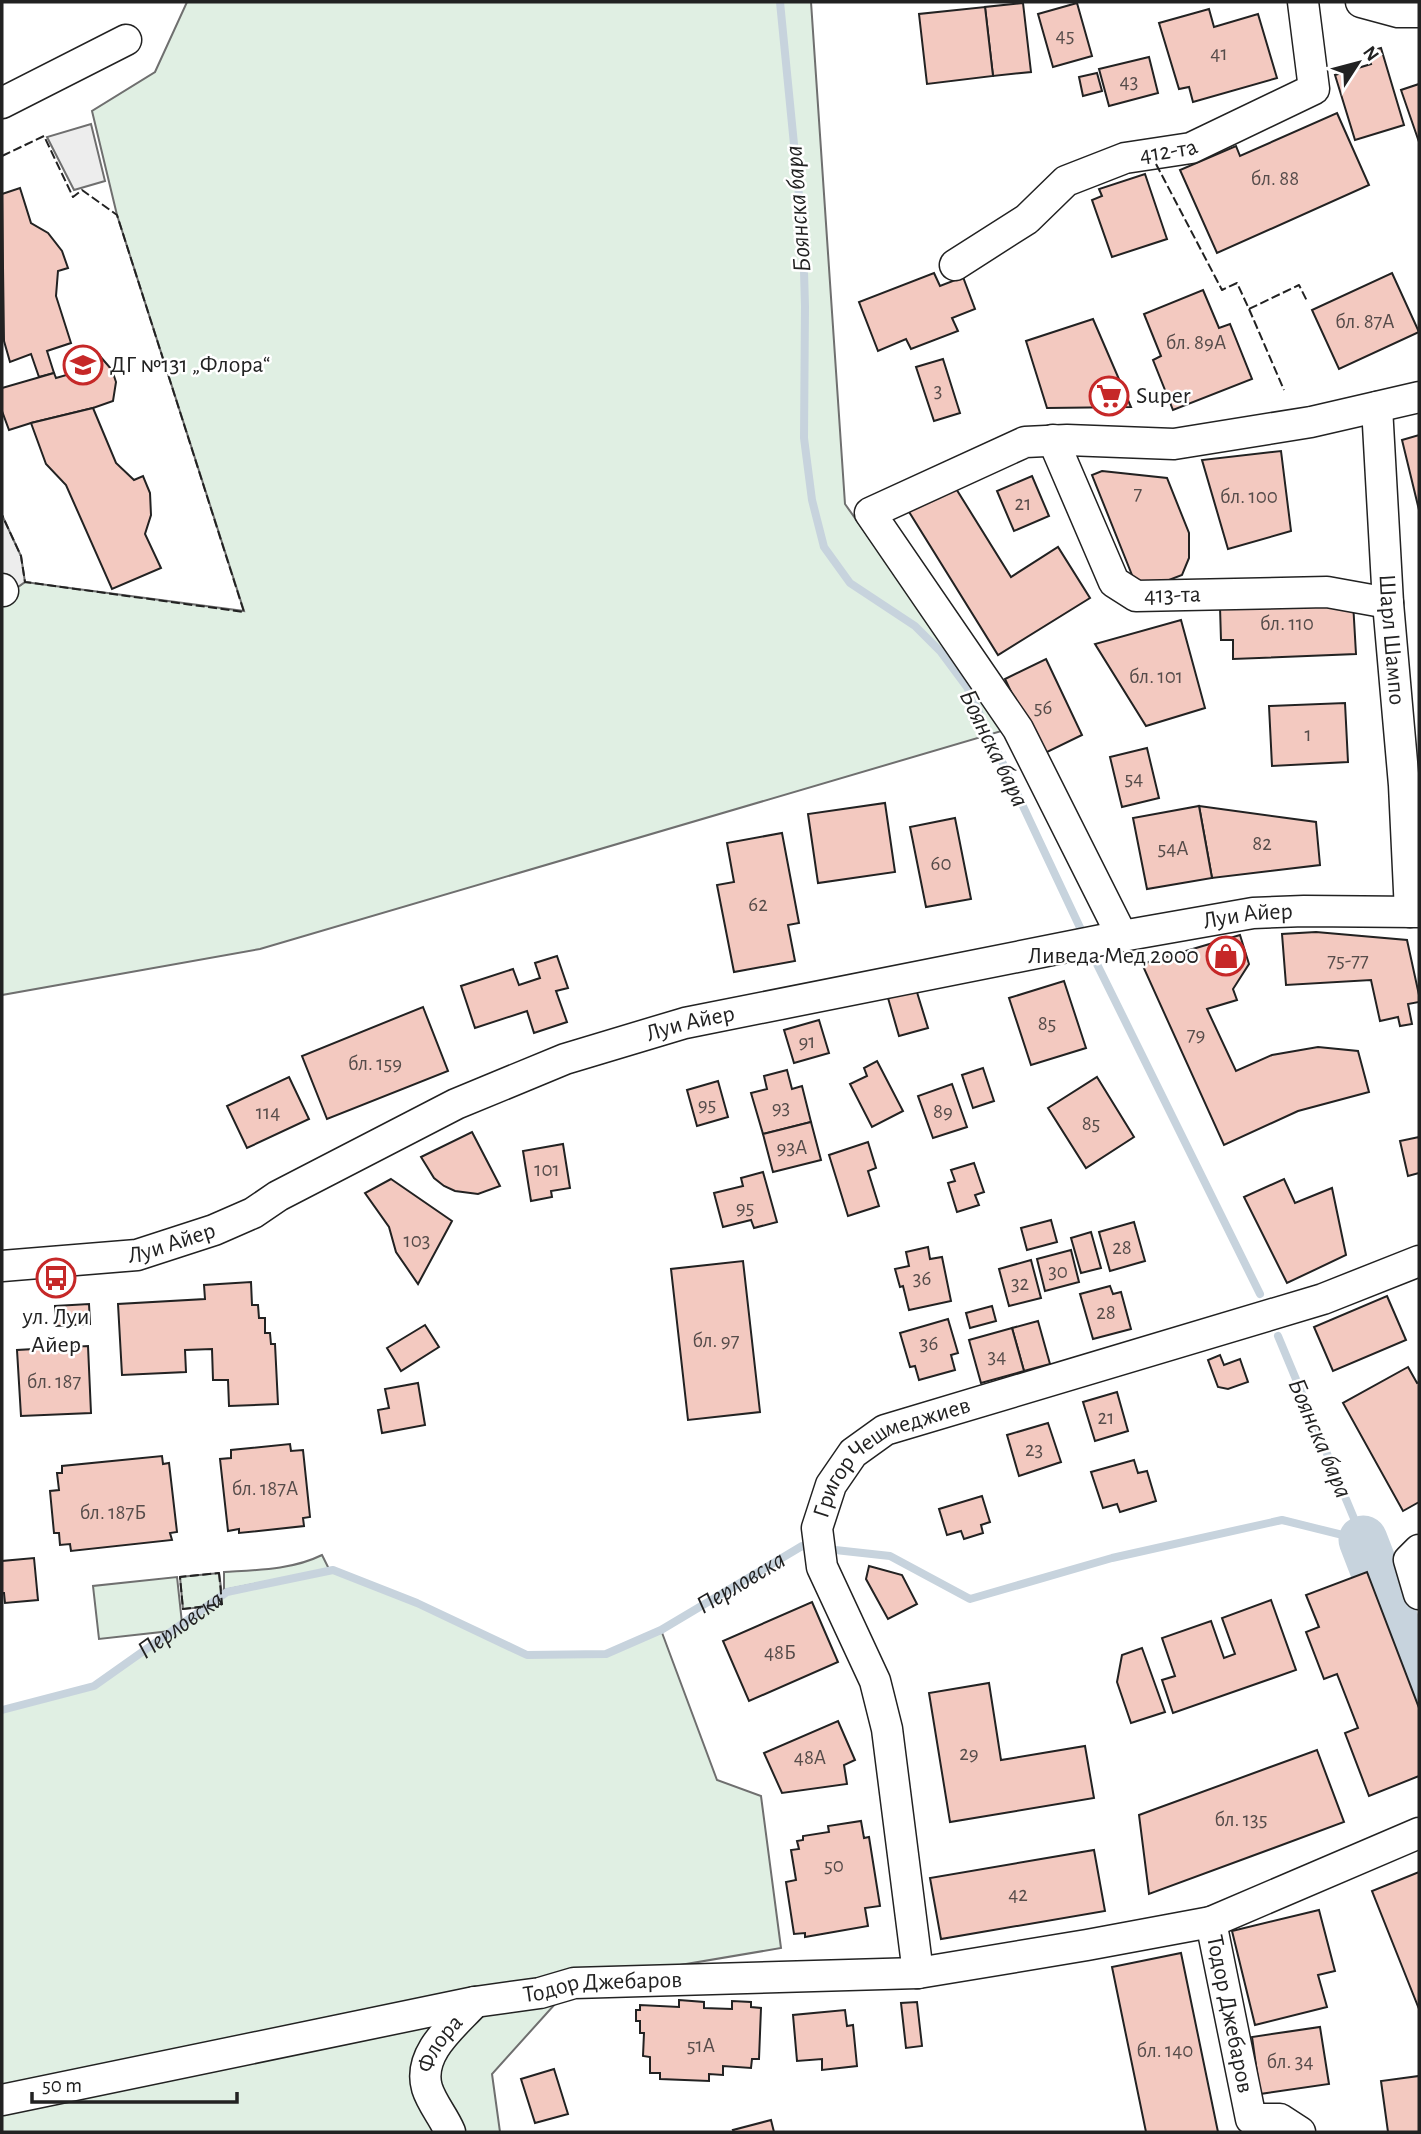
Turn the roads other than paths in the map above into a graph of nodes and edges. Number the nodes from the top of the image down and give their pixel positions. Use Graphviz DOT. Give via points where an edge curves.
graph roads {
  1 [pos="1303,2"];
  2 [pos="1361,2"];
  3 [pos="1419,12"];
  4 [pos="126,40"];
  5 [pos="2,103"];
  6 [pos="955,265"];
  7 [pos="1419,397"];
  8 [pos="1377,407"];
  9 [pos="1053,440"];
  10 [pos="1388,603"];
  11 [pos="1415,912"];
  12 [pos="1098,941"];
  13 [pos="1419,1261"];
  14 [pos="2,1266"];
  15 [pos="1414,1555"];
  16 [pos="1419,1594"];
  17 [pos="1419,1833"];
  18 [pos="1211,1922"];
  19 [pos="918,1973"];
  20 [pos="475,2002"];
  21 [pos="2,2100"];
  22 [pos="1290,2125"];
  23 [pos="450,2132"];
  1 -- 6 [label="street, 412-та" via="1314,89 1191,148 1125,158 1066,181 1027,219"];
  2 -- 3 [label="street" via="1398,12"];
  4 -- 5 [label="street"];
  7 -- 8 [label="street"];
  8 -- 9 [label="street" via="1174,444"];
  8 -- 10 [label="street, Шарл Шампо"];
  9 -- 10 [label="street, 413-та" via="1114,582 1136,596 1327,592"];
  9 -- 12 [label="street" via="1025,442 870,513 1018,729"];
  10 -- 11 [label="street, Шарл Шампо"];
  11 -- 12 [label="street, Луи Айер" via="1253,913"];
  12 -- 14 [label="street, Луи Айер" via="685,1023 636,1037 565,1059 456,1104 214,1230 136,1255"];
  13 -- 19 [label="street, Григор Чешмеджиев" via="1323,1299 885,1430 853,1452 831,1485 817,1528 822,1567 875,1681 887,1729"];
  15 -- 16 [label="street"];
  17 -- 18 [label="street, Тодор Джебаров"];
  18 -- 19 [label="street, Тодор Джебаров"];
  18 -- 22 [label="street, Тодор Джебаров" via="1251,2119"];
  19 -- 20 [label="street, Тодор Джебаров" via="574,1983"];
  20 -- 21 [label="street, Тодор Джебаров"];
  20 -- 23 [label="street, Флора" via="436,2044 425,2074"];
}
